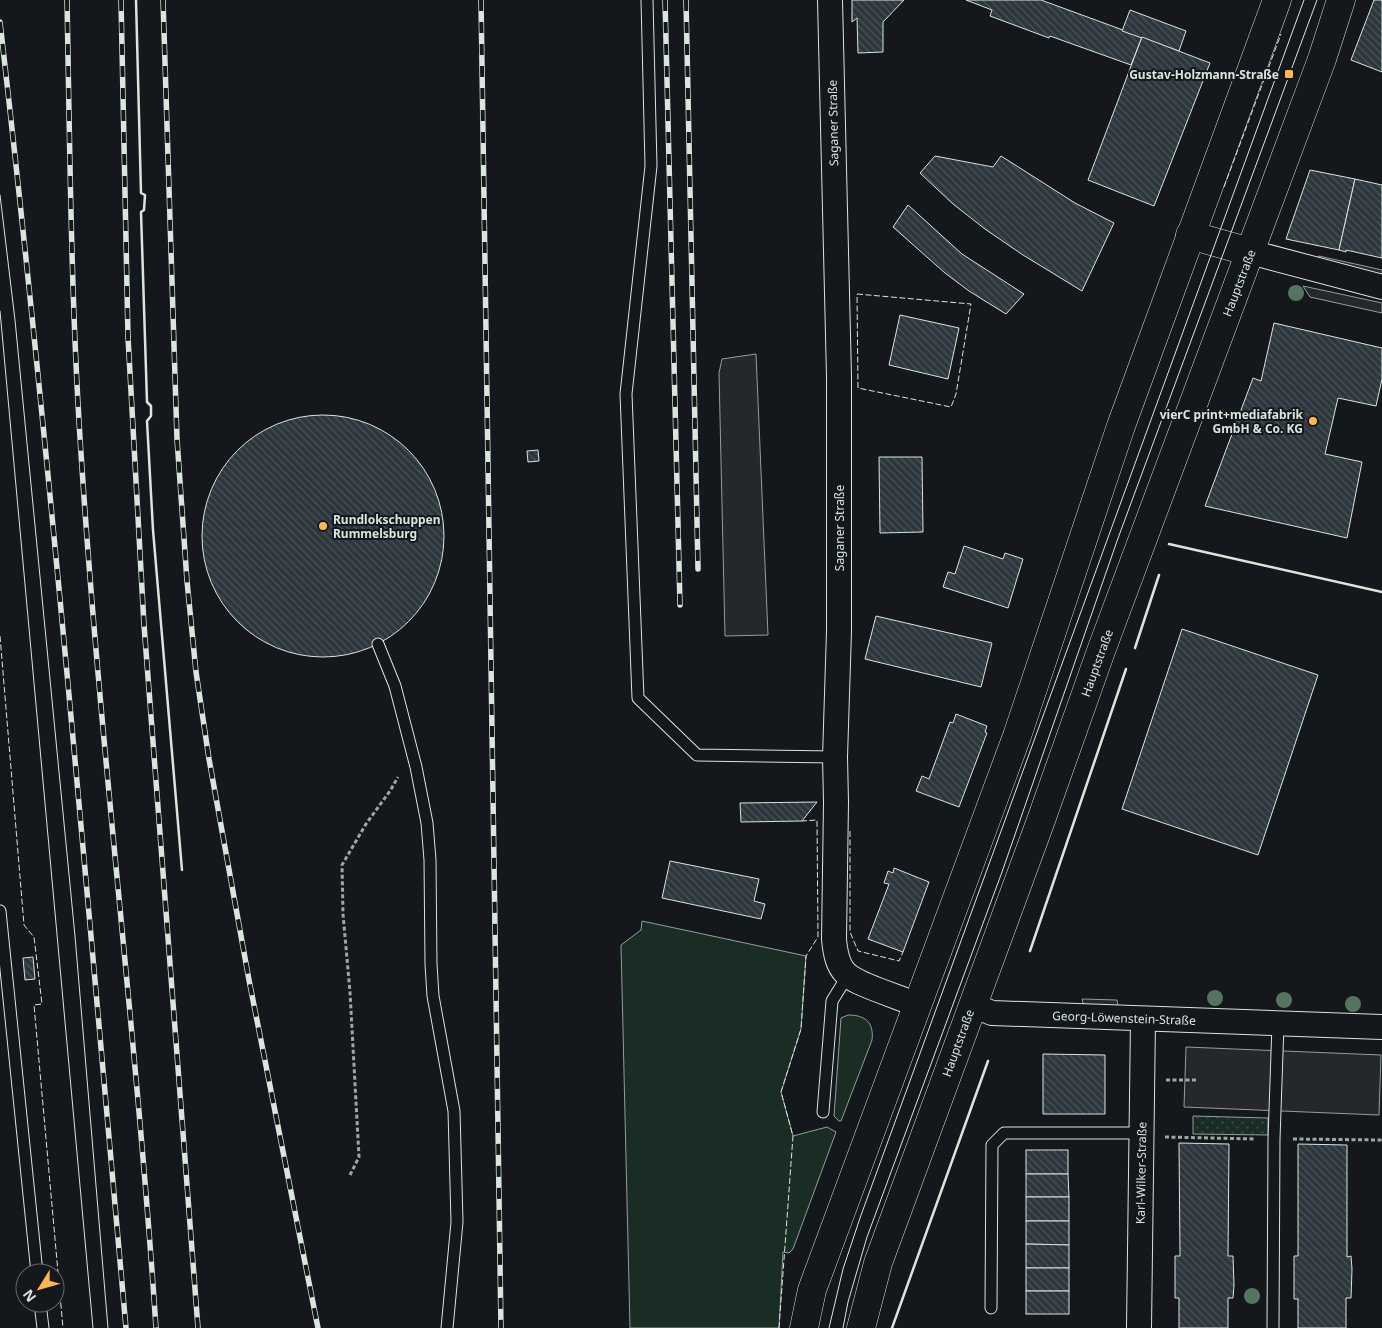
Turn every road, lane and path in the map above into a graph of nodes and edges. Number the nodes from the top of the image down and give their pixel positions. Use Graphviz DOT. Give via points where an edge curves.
graph roads {
  1 [pos="648,0"];
  2 [pos="830,0"];
  3 [pos="1276,0"];
  4 [pos="1342,0"];
  5 [pos="1190,235"];
  6 [pos="1250,252"];
  7 [pos="1382,287"];
  8 [pos="378,644"];
  9 [pos="410,743"];
  10 [pos="835,757"];
  11 [pos="0,911"];
  12 [pos="848,975"];
  13 [pos="918,1005"];
  14 [pos="972,1005"];
  15 [pos="1143,1019"];
  16 [pos="1278,1024"];
  17 [pos="1382,1027"];
  18 [pos="1142,1080"];
  19 [pos="1198,1080"];
  20 [pos="823,1112"];
  21 [pos="1142,1133"];
  22 [pos="350,1175"];
  23 [pos="36,1263"];
  24 [pos="991,1308"];
  25 [pos="41,1313"];
  26 [pos="43,1328"];
  27 [pos="447,1328"];
  28 [pos="804,1328"];
  29 [pos="862,1328"];
  30 [pos="1139,1328"];
  31 [pos="1273,1328"];
  1 -- 10 [label="lane" via="651,166 626,394 638,698 697,755"];
  2 -- 10 [label="street, Saganer Straße" via="839,377 839,631"];
  3 -- 5 [label="main road"];
  4 -- 6 [label="main road, Hauptstraße"];
  5 -- 6 [label="main road"];
  5 -- 13 [label="main road" via="1121,426 1017,736"];
  6 -- 7 [label="street"];
  6 -- 14 [label="main road, Hauptstraße"];
  8 -- 9 [label="lane" via="395,686"];
  9 -- 22 [label="path" via="398,777 342,865 359,1157"];
  9 -- 27 [label="lane" via="427,823 433,996 454,1111 457,1222"];
  10 -- 12 [label="street, Saganer Straße" via="834,938 835,954 840,967"];
  11 -- 23 [label="lane"];
  12 -- 13 [label="street, Saganer Straße" via="852,980"];
  12 -- 20 [label="lane" via="832,1001"];
  13 -- 28 [label="main road" via="812,1290"];
  14 -- 15 [label="street, Georg-Löwenstein-Straße" via="992,1014"];
  14 -- 29 [label="main road, Hauptstraße" via="878,1263"];
  15 -- 16 [label="street, Georg-Löwenstein-Straße"];
  15 -- 18 [label="street, Karl-Wilker-Straße"];
  16 -- 17 [label="street, Georg-Löwenstein-Straße"];
  16 -- 31 [label="lane"];
  18 -- 19 [label="path"];
  18 -- 21 [label="street, Karl-Wilker-Straße"];
  21 -- 24 [label="lane" via="1004,1133 992,1144"];
  21 -- 30 [label="street, Karl-Wilker-Straße"];
  25 -- 26 [label="lane"];
}
